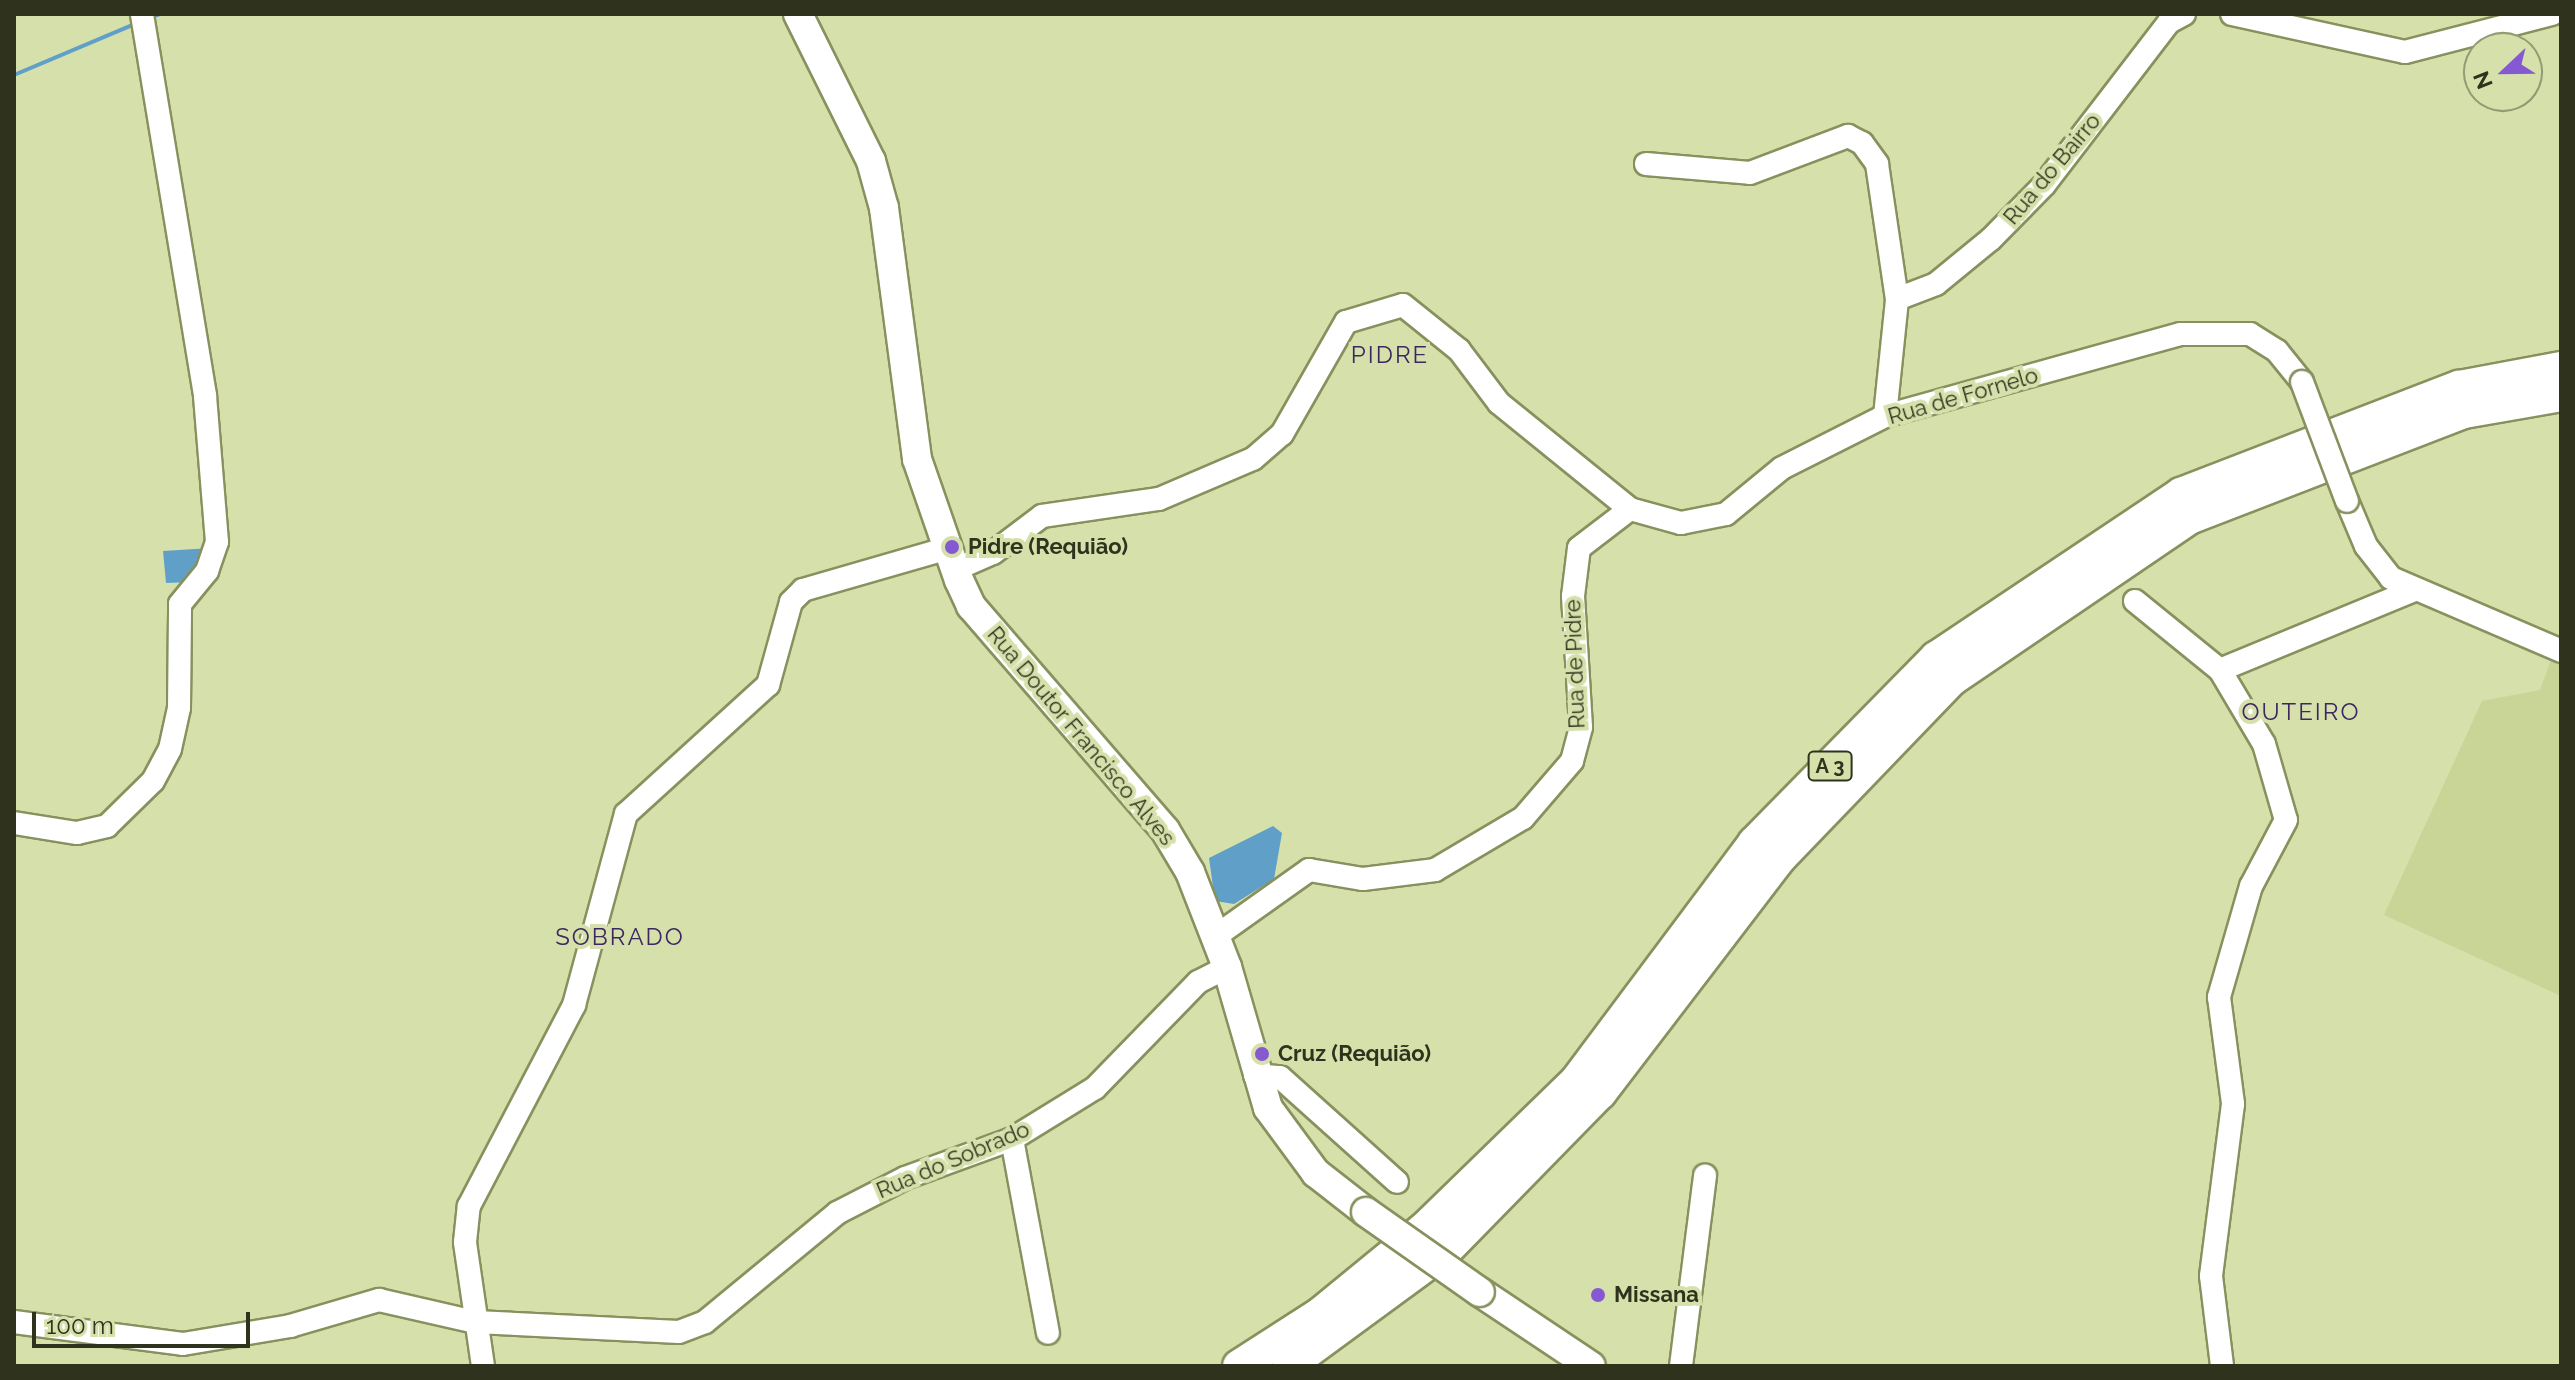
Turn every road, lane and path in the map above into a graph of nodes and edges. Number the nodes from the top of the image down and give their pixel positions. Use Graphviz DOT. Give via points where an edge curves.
graph roads {
  1 [pos="142,14"];
  2 [pos="798,14"];
  3 [pos="2184,14"];
  4 [pos="2232,14"];
  5 [pos="2552,14"];
  6 [pos="1646,164"];
  7 [pos="1897,299"];
  8 [pos="2561,368"];
  9 [pos="2561,395"];
  10 [pos="1885,416"];
  11 [pos="1630,509"];
  12 [pos="950,560"];
  13 [pos="2414,590"];
  14 [pos="2135,601"];
  15 [pos="2561,651"];
  16 [pos="2220,670"];
  17 [pos="14,823"];
  18 [pos="1216,936"];
  19 [pos="1227,967"];
  20 [pos="1255,1075"];
  21 [pos="1012,1139"];
  22 [pos="1705,1176"];
  23 [pos="1397,1182"];
  24 [pos="14,1322"];
  25 [pos="475,1322"];
  26 [pos="1048,1333"];
  27 [pos="483,1366"];
  28 [pos="1239,1366"];
  29 [pos="1288,1366"];
  30 [pos="1591,1366"];
  31 [pos="1681,1366"];
  32 [pos="2222,1366"];
  1 -- 17 [label="street" via="205,395 217,542 207,571 180,604 179,708 170,749 153,781 107,826 77,833"];
  2 -- 12 [label="main road, Rua Doutor Francisco Alves" via="881,196 902,383"];
  3 -- 7 [label="street, Rua do Bairro" via="2169,22 2044,185 1991,239 1936,284"];
  4 -- 5 [label="street" via="2405,52"];
  6 -- 7 [label="street" via="1750,173 1848,136 1862,143 1877,164"];
  7 -- 10 [label="street"];
  8 -- 28 [label="highway, A 3" via="2459,387 2181,494 1936,658 1754,843 1577,1080 1424,1229 1320,1314"];
  9 -- 29 [label="highway, A 3" via="2464,412 2189,518 1951,680 1779,859 1600,1093 1446,1250"];
  10 -- 11 [label="street, Rua de Fornelo" via="1782,468 1711,520 1681,523"];
  10 -- 13 [label="street, Rua de Fornelo, bridge" via="2218,328 2268,345 2302,382 2366,546 2391,578"];
  11 -- 12 [label="street" via="1499,403 1459,350 1403,305 1346,322 1282,434 1253,459 1159,499 1042,516 993,553"];
  11 -- 18 [label="street, Rua de Pidre" via="1579,548 1573,569 1581,727 1572,761 1523,818 1435,870 1363,879 1309,870"];
  12 -- 18 [label="main road, Rua Doutor Francisco Alves" via="971,606 1165,830"];
  12 -- 25 [label="street" via="803,590 791,602 768,685 626,814 574,1005 469,1206 465,1242"];
  13 -- 15 [label="street"];
  13 -- 16 [label="street"];
  14 -- 16 [label="street"];
  16 -- 32 [label="street" via="2264,744 2286,820 2251,886 2219,997 2233,1104 2211,1276"];
  18 -- 19 [label="main road, Rua Doutor Francisco Alves"];
  19 -- 20 [label="main road, Rua Doutor Francisco Alves"];
  19 -- 21 [label="street, Rua do Sobrado" via="1198,982 1095,1088"];
  20 -- 23 [label="street" via="1280,1077"];
  20 -- 30 [label="main road, Rua Doutor Francisco Alves, bridge" via="1288,1143 1366,1212"];
  21 -- 25 [label="street, Rua do Sobrado" via="905,1178 837,1213 705,1322 679,1332"];
  21 -- 26 [label="street"];
  22 -- 31 [label="street"];
  24 -- 25 [label="street, Rua do Sobrado" via="173,1344 280,1328 379,1300"];
  25 -- 27 [label="street"];
}
